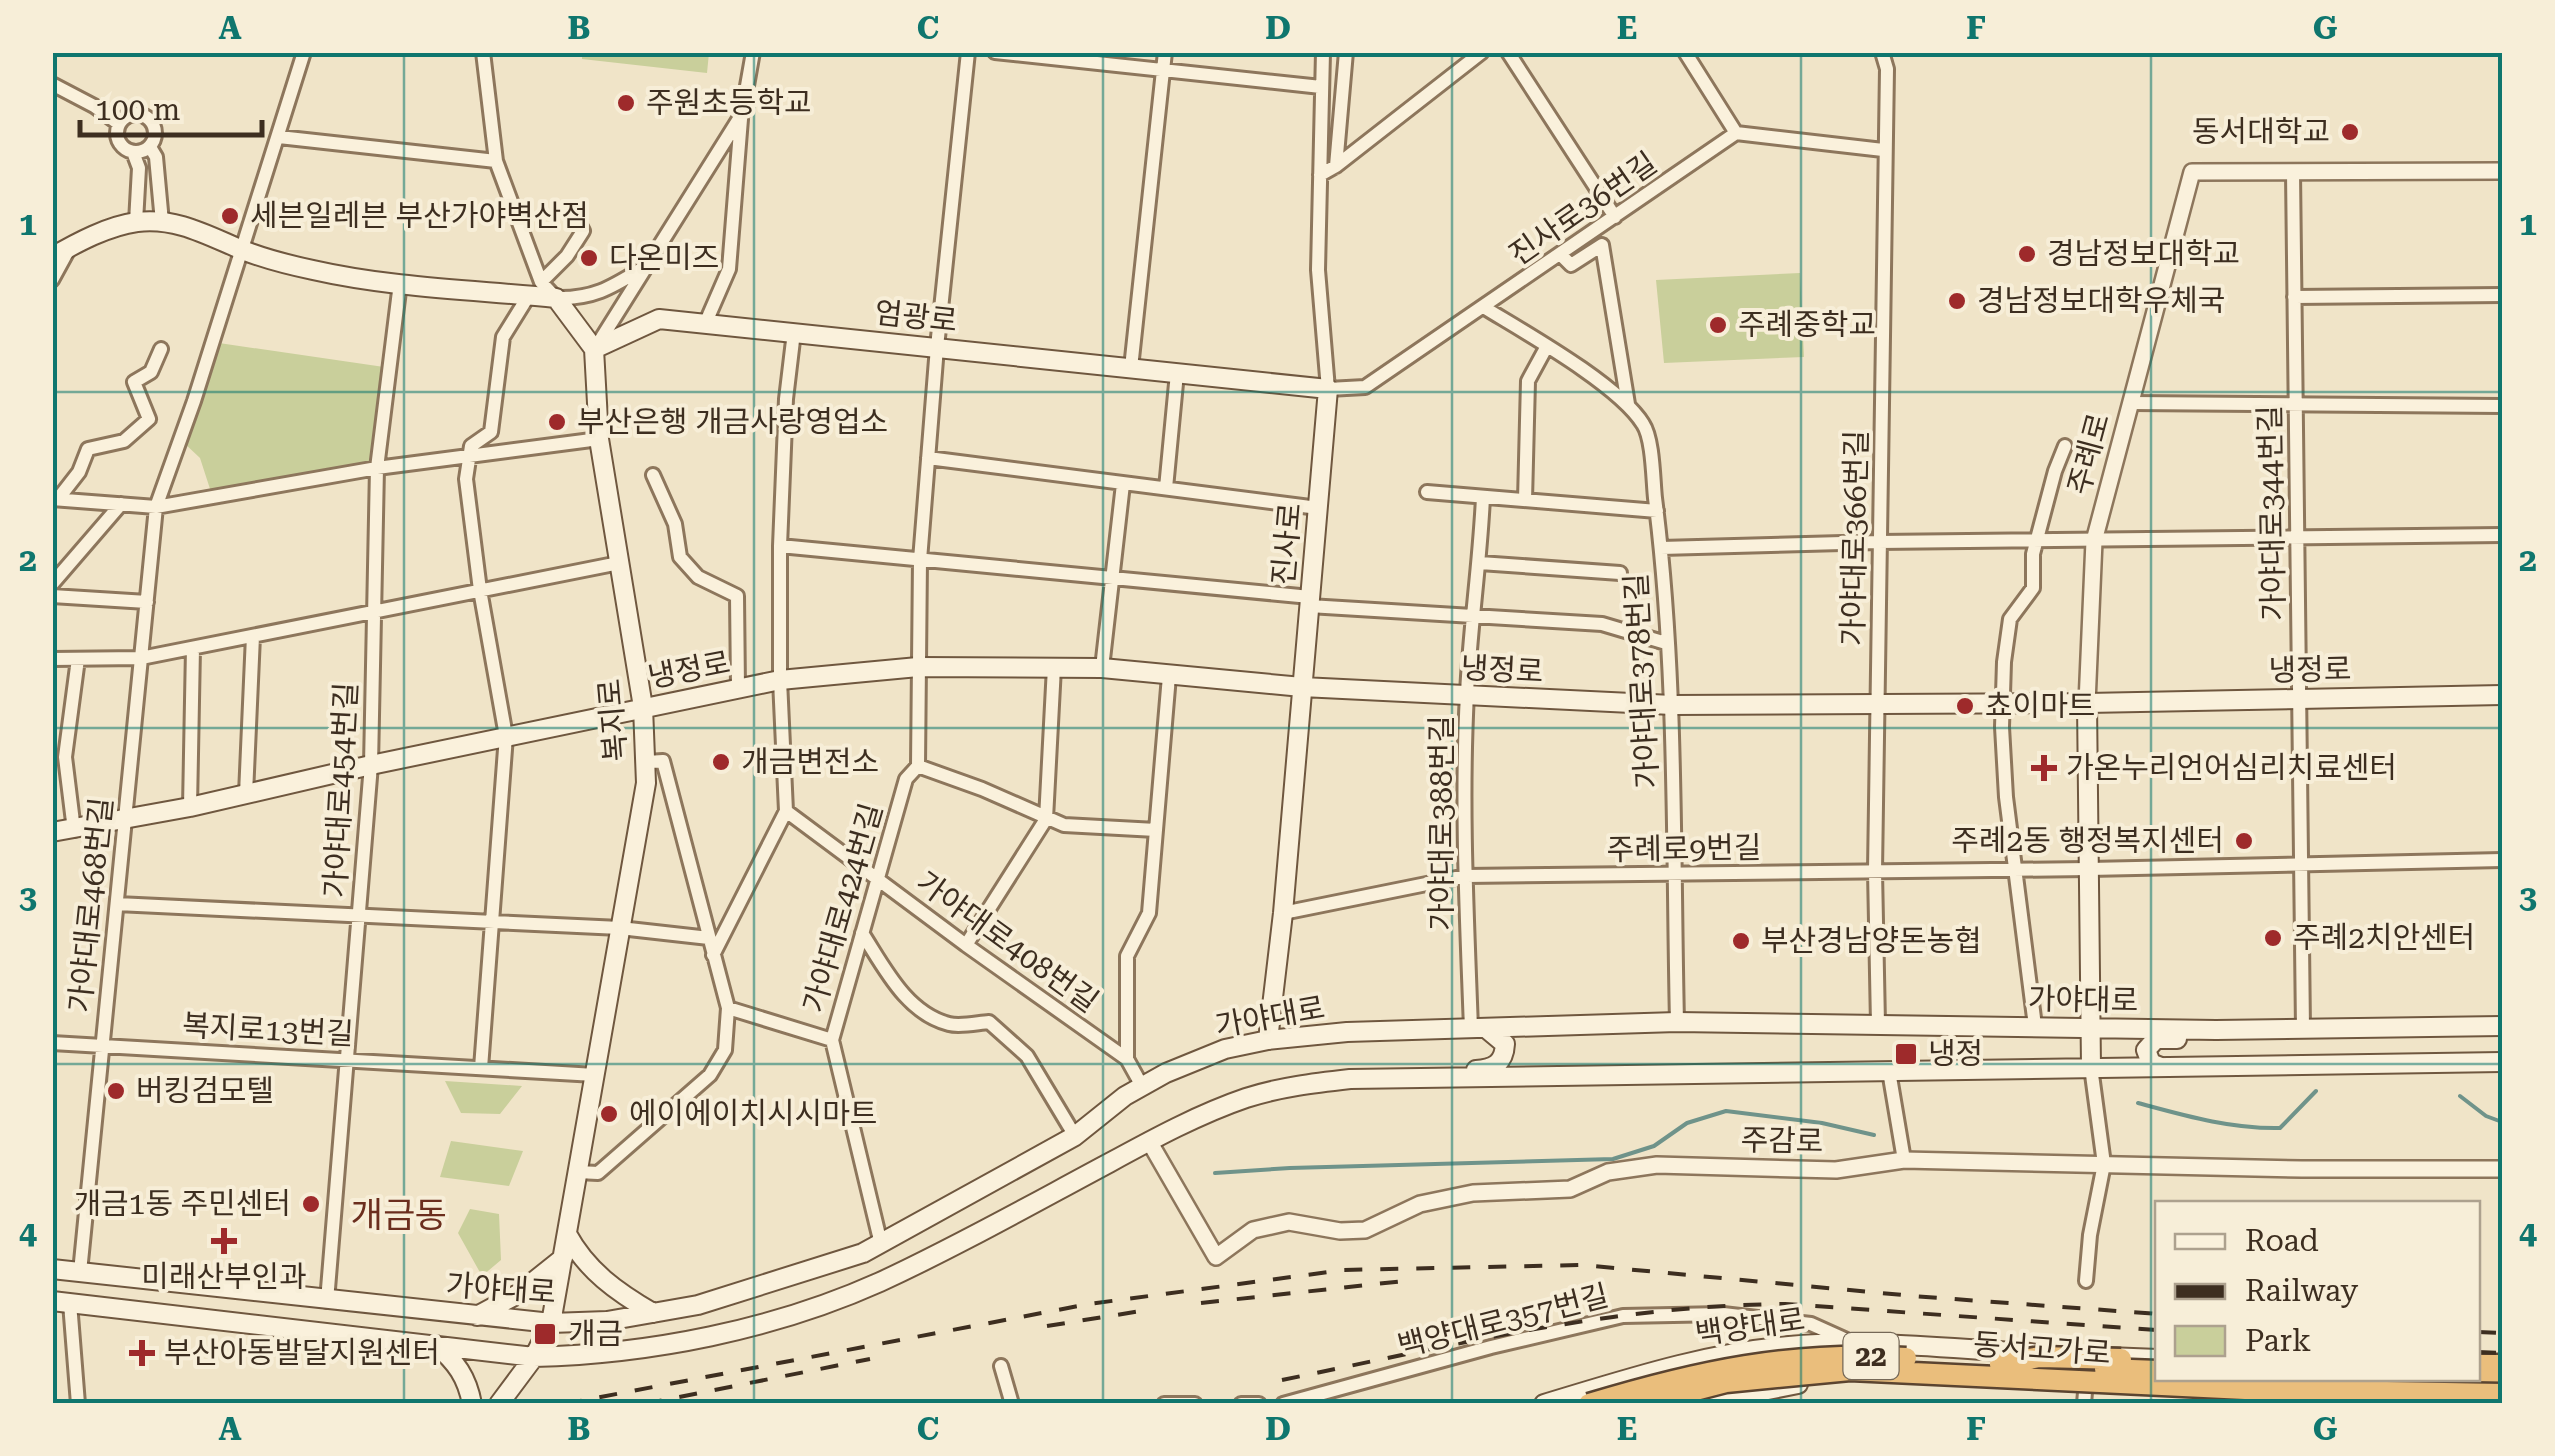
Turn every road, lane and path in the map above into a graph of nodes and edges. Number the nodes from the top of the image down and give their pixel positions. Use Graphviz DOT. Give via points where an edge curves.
graph roads {
  1 [pos="304,52"];
  2 [pos="483,52"];
  3 [pos="753,52"];
  4 [pos="968,52"];
  5 [pos="995,52"];
  6 [pos="1165,52"];
  7 [pos="1323,52"];
  8 [pos="1346,52"];
  9 [pos="1482,52"];
  10 [pos="1508,52"];
  11 [pos="1686,52"];
  12 [pos="1882,52"];
  13 [pos="1163,70"];
  14 [pos="52,84"];
  15 [pos="1321,87"];
  16 [pos="742,114"];
  17 [pos="119,124"];
  18 [pos="1736,133"];
  19 [pos="280,137"];
  20 [pos="150,146"];
  21 [pos="1883,150"];
  22 [pos="133,152"];
  23 [pos="496,160"];
  24 [pos="1336,166"];
  25 [pos="2502,171"];
  26 [pos="2292,172"];
  27 [pos="1320,175"];
  28 [pos="575,216"];
  29 [pos="1616,217"];
  30 [pos="136,222"];
  31 [pos="162,222"];
  32 [pos="70,246"];
  33 [pos="241,250"];
  34 [pos="1560,254"];
  35 [pos="52,256"];
  36 [pos="644,268"];
  37 [pos="52,280"];
  38 [pos="400,283"];
  39 [pos="535,288"];
  40 [pos="2502,295"];
  41 [pos="2294,297"];
  42 [pos="556,298"];
  43 [pos="1484,308"];
  44 [pos="706,322"];
  45 [pos="794,332"];
  46 [pos="1546,346"];
  47 [pos="161,348"];
  48 [pos="937,348"];
  49 [pos="594,349"];
  50 [pos="1131,368"];
  51 [pos="1177,373"];
  52 [pos="1328,389"];
  53 [pos="1628,404"];
  54 [pos="2131,404"];
  55 [pos="2295,406"];
  56 [pos="2502,406"];
  57 [pos="599,439"];
  58 [pos="2065,446"];
  59 [pos="469,456"];
  60 [pos="928,458"];
  61 [pos="377,468"];
  62 [pos="652,475"];
  63 [pos="1123,484"];
  64 [pos="1166,488"];
  65 [pos="1427,492"];
  66 [pos="1483,497"];
  67 [pos="55,499"];
  68 [pos="1525,500"];
  69 [pos="121,504"];
  70 [pos="156,506"];
  71 [pos="1318,508"];
  72 [pos="1657,511"];
  73 [pos="2502,535"];
  74 [pos="2297,538"];
  75 [pos="2039,541"];
  76 [pos="2094,541"];
  77 [pos="1879,542"];
  78 [pos="780,546"];
  79 [pos="1661,548"];
  80 [pos="920,560"];
  81 [pos="620,563"];
  82 [pos="1480,564"];
  83 [pos="1620,574"];
  84 [pos="1113,577"];
  85 [pos="52,584"];
  86 [pos="480,590"];
  87 [pos="52,596"];
  88 [pos="1310,601"];
  89 [pos="146,602"];
  90 [pos="374,612"];
  91 [pos="1472,616"];
  92 [pos="252,636"];
  93 [pos="1666,643"];
  94 [pos="194,648"];
  95 [pos="78,658"];
  96 [pos="141,658"];
  97 [pos="52,659"];
  98 [pos="918,667"];
  99 [pos="1054,667"];
  100 [pos="1102,668"];
  101 [pos="1169,676"];
  102 [pos="780,680"];
  103 [pos="1302,687"];
  104 [pos="738,688"];
  105 [pos="2502,695"];
  106 [pos="1466,696"];
  107 [pos="2299,697"];
  108 [pos="2088,703"];
  109 [pos="2002,704"];
  110 [pos="1672,705"];
  111 [pos="1877,705"];
  112 [pos="643,707"];
  113 [pos="506,736"];
  114 [pos="647,762"];
  115 [pos="371,765"];
  116 [pos="918,766"];
  117 [pos="246,794"];
  118 [pos="190,808"];
  119 [pos="786,811"];
  120 [pos="1046,819"];
  121 [pos="125,821"];
  122 [pos="74,830"];
  123 [pos="1156,830"];
  124 [pos="52,832"];
  125 [pos="2502,860"];
  126 [pos="2301,864"];
  127 [pos="2089,869"];
  128 [pos="2014,870"];
  129 [pos="1875,872"];
  130 [pos="1673,874"];
  131 [pos="1466,876"];
  132 [pos="878,881"];
  133 [pos="116,904"];
  134 [pos="1283,914"];
  135 [pos="359,916"];
  136 [pos="491,922"];
  137 [pos="620,928"];
  138 [pos="862,933"];
  139 [pos="708,938"];
  140 [pos="966,945"];
  141 [pos="713,955"];
  142 [pos="728,1008"];
  143 [pos="1676,1022"];
  144 [pos="1878,1024"];
  145 [pos="2035,1026"];
  146 [pos="2091,1026"];
  147 [pos="2502,1026"];
  148 [pos="1479,1029"];
  149 [pos="2303,1029"];
  150 [pos="2216,1030"];
  151 [pos="832,1040"];
  152 [pos="1268,1040"];
  153 [pos="52,1043"];
  154 [pos="103,1046"];
  155 [pos="1127,1059"];
  156 [pos="347,1060"];
  157 [pos="2502,1062"];
  158 [pos="2161,1067"];
  159 [pos="481,1068"];
  160 [pos="2091,1068"];
  161 [pos="1889,1071"];
  162 [pos="595,1075"];
  163 [pos="1406,1078"];
  164 [pos="1142,1086"];
  165 [pos="1076,1136"];
  166 [pos="1149,1140"];
  167 [pos="1904,1160"];
  168 [pos="2104,1164"];
  169 [pos="2502,1169"];
  170 [pos="578,1172"];
  171 [pos="567,1234"];
  172 [pos="881,1244"];
  173 [pos="563,1258"];
  174 [pos="52,1269"];
  175 [pos="80,1272"];
  176 [pos="2086,1281"];
  177 [pos="328,1300"];
  178 [pos="61,1302"];
  179 [pos="654,1313"];
  180 [pos="476,1316"];
  181 [pos="551,1323"];
  182 [pos="1854,1343"];
  183 [pos="436,1344"];
  184 [pos="2088,1356"];
  185 [pos="534,1357"];
  186 [pos="2155,1360"];
  187 [pos="2155,1360"];
  188 [pos="2000,1364"];
  189 [pos="1001,1366"];
  190 [pos="2155,1379"];
  191 [pos="2155,1379"];
  192 [pos="2165,1381"];
  193 [pos="2206,1381"];
  194 [pos="2502,1394"];
  195 [pos="2085,1396"];
  196 [pos="78,1404"];
  197 [pos="472,1404"];
  198 [pos="499,1404"];
  199 [pos="1012,1404"];
  200 [pos="1164,1404"];
  201 [pos="1195,1404"];
  202 [pos="1240,1404"];
  203 [pos="1258,1404"];
  204 [pos="1283,1404"];
  205 [pos="1544,1404"];
  206 [pos="1589,1404"];
  207 [pos="1641,1404"];
  208 [pos="1696,1404"];
  209 [pos="2249,1404"];
  210 [pos="2368,1404"];
  1 -- 19 [label="street, 가야대로468번길"];
  2 -- 23 [label="street"];
  3 -- 16 [label="street"];
  4 -- 48 [label="street, 가야대로424번길"];
  5 -- 13 [label="street"];
  6 -- 13 [label="street"];
  7 -- 15 [label="street, 진사로"];
  8 -- 24 [label="street"];
  9 -- 24 [label="street"];
  10 -- 29 [label="street"];
  11 -- 18 [label="street"];
  12 -- 21 [label="street, 가야대로366번길"];
  13 -- 15 [label="street"];
  13 -- 50 [label="street"];
  14 -- 17 [label="street"];
  15 -- 27 [label="street, 진사로"];
  16 -- 36 [label="street"];
  16 -- 44 [label="street" via="728,268"];
  17 -- 20 [label="street" via="128,115 146,116 156,130"];
  17 -- 22 [label="street" via="118,142"];
  18 -- 21 [label="street"];
  18 -- 29 [label="street, 진사로36번길"];
  19 -- 23 [label="street"];
  19 -- 33 [label="street, 가야대로468번길"];
  20 -- 22 [label="street"];
  20 -- 31 [label="street"];
  21 -- 77 [label="street, 가야대로366번길"];
  22 -- 30 [label="street" via="139,168"];
  23 -- 39 [label="street"];
  24 -- 27 [label="street"];
  25 -- 26 [label="street, 주례로"];
  26 -- 41 [label="street, 가야대로344번길"];
  26 -- 54 [label="street, 주례로" via="2192,172"];
  27 -- 52 [label="street, 진사로" via="1318,270"];
  28 -- 39 [label="street" via="583,231"];
  29 -- 34 [label="street, 진사로36번길"];
  30 -- 31 [label="main road"];
  30 -- 32 [label="main road"];
  31 -- 33 [label="main road"];
  32 -- 35 [label="main road"];
  32 -- 37 [label="street"];
  33 -- 38 [label="main road"];
  33 -- 70 [label="street, 가야대로468번길"];
  34 -- 43 [label="street, 진사로36번길"];
  34 -- 53 [label="street, 가야대로378번길" via="1571,265 1602,245"];
  36 -- 42 [label="street" via="605,291"];
  36 -- 49 [label="street"];
  38 -- 39 [label="main road"];
  38 -- 61 [label="street, 가야대로454번길"];
  39 -- 42 [label="main road"];
  39 -- 59 [label="street" via="503,337 491,432 471,446"];
  40 -- 41 [label="street"];
  41 -- 55 [label="street, 가야대로344번길"];
  42 -- 49 [label="main road"];
  43 -- 46 [label="street, 가야대로378번길"];
  43 -- 52 [label="street, 진사로36번길" via="1366,387"];
  44 -- 45 [label="main road, 엄광로"];
  44 -- 49 [label="main road, 엄광로" via="659,319"];
  45 -- 48 [label="main road, 엄광로"];
  45 -- 78 [label="street"];
  46 -- 53 [label="street, 가야대로378번길"];
  46 -- 68 [label="street" via="1528,381"];
  47 -- 67 [label="street" via="151,372 134,382 149,420 124,440 88,448 79,472"];
  48 -- 50 [label="main road, 엄광로"];
  48 -- 60 [label="street, 가야대로424번길"];
  49 -- 57 [label="main road, 복지로"];
  50 -- 51 [label="main road, 엄광로"];
  51 -- 52 [label="main road, 엄광로"];
  51 -- 64 [label="street"];
  52 -- 71 [label="main road, 진사로"];
  53 -- 72 [label="street, 가야대로378번길" via="1646,428"];
  54 -- 55 [label="street"];
  54 -- 76 [label="street, 주례로"];
  55 -- 56 [label="street"];
  55 -- 74 [label="street, 가야대로344번길"];
  57 -- 59 [label="street"];
  57 -- 81 [label="main road, 복지로"];
  58 -- 75 [label="street"];
  59 -- 61 [label="street"];
  59 -- 86 [label="street"];
  60 -- 63 [label="street"];
  60 -- 80 [label="street, 가야대로424번길"];
  61 -- 70 [label="street"];
  61 -- 90 [label="street, 가야대로454번길"];
  62 -- 104 [label="street" via="675,524 680,557 698,577 738,596"];
  63 -- 64 [label="street"];
  63 -- 84 [label="street"];
  64 -- 71 [label="street"];
  65 -- 66 [label="street"];
  66 -- 68 [label="street"];
  66 -- 82 [label="street, 가야대로388번길"];
  67 -- 69 [label="street"];
  68 -- 72 [label="street"];
  69 -- 70 [label="street"];
  69 -- 85 [label="street"];
  70 -- 89 [label="street, 가야대로468번길"];
  71 -- 88 [label="main road, 진사로"];
  72 -- 79 [label="street, 가야대로378번길"];
  73 -- 74 [label="street"];
  74 -- 76 [label="street"];
  74 -- 107 [label="street, 가야대로344번길"];
  75 -- 76 [label="street"];
  75 -- 77 [label="street"];
  75 -- 109 [label="street" via="2031,593 2008,626"];
  76 -- 108 [label="street, 주례로"];
  77 -- 79 [label="street"];
  77 -- 111 [label="street, 가야대로366번길"];
  78 -- 80 [label="street"];
  78 -- 102 [label="street"];
  79 -- 93 [label="street, 가야대로378번길"];
  80 -- 84 [label="street"];
  80 -- 98 [label="street, 가야대로424번길"];
  81 -- 86 [label="street"];
  81 -- 112 [label="main road, 복지로"];
  82 -- 83 [label="street"];
  82 -- 91 [label="street, 가야대로388번길"];
  84 -- 88 [label="street"];
  84 -- 100 [label="street"];
  86 -- 90 [label="street"];
  86 -- 113 [label="street"];
  87 -- 89 [label="street"];
  88 -- 91 [label="street"];
  88 -- 103 [label="main road, 진사로"];
  89 -- 96 [label="street, 가야대로468번길"];
  90 -- 92 [label="street"];
  90 -- 115 [label="street, 가야대로454번길"];
  91 -- 93 [label="street" via="1602,624"];
  91 -- 106 [label="street, 가야대로388번길"];
  92 -- 94 [label="street"];
  92 -- 117 [label="street"];
  93 -- 110 [label="street, 가야대로378번길"];
  94 -- 96 [label="street"];
  94 -- 118 [label="street"];
  95 -- 96 [label="street"];
  95 -- 97 [label="street"];
  95 -- 122 [label="street" via="65,757"];
  96 -- 121 [label="street, 가야대로468번길"];
  98 -- 99 [label="main road, 냉정로"];
  98 -- 102 [label="main road, 냉정로"];
  98 -- 116 [label="street, 가야대로424번길"];
  99 -- 100 [label="main road, 냉정로"];
  99 -- 120 [label="street"];
  100 -- 101 [label="main road, 냉정로"];
  101 -- 103 [label="main road, 냉정로"];
  101 -- 123 [label="street"];
  102 -- 104 [label="main road, 냉정로"];
  102 -- 119 [label="street"];
  103 -- 106 [label="main road, 냉정로"];
  103 -- 134 [label="main road, 진사로"];
  104 -- 112 [label="main road, 냉정로"];
  105 -- 107 [label="main road, 냉정로"];
  106 -- 110 [label="main road, 냉정로"];
  106 -- 131 [label="street, 가야대로388번길"];
  107 -- 108 [label="main road, 냉정로"];
  107 -- 126 [label="street, 가야대로344번길"];
  108 -- 109 [label="main road, 냉정로"];
  108 -- 127 [label="main road, 주례로"];
  109 -- 111 [label="main road, 냉정로"];
  109 -- 128 [label="street"];
  110 -- 111 [label="main road, 냉정로"];
  110 -- 130 [label="street, 가야대로378번길"];
  111 -- 129 [label="street, 가야대로366번길"];
  112 -- 113 [label="main road, 냉정로"];
  112 -- 114 [label="main road, 복지로"];
  113 -- 115 [label="main road, 냉정로"];
  113 -- 136 [label="street"];
  114 -- 137 [label="main road, 복지로"];
  114 -- 139 [label="street" via="663,761"];
  115 -- 117 [label="main road, 냉정로"];
  115 -- 135 [label="street, 가야대로454번길"];
  116 -- 120 [label="street"];
  116 -- 132 [label="street, 가야대로424번길" via="906,778"];
  117 -- 118 [label="main road, 냉정로"];
  118 -- 121 [label="main road, 냉정로"];
  119 -- 132 [label="street, 가야대로408번길"];
  119 -- 141 [label="street"];
  120 -- 123 [label="street"];
  120 -- 140 [label="street"];
  121 -- 122 [label="main road, 냉정로"];
  121 -- 133 [label="street, 가야대로468번길"];
  122 -- 124 [label="main road, 냉정로"];
  123 -- 155 [label="street" via="1149,913 1127,956"];
  125 -- 126 [label="street, 주례로9번길"];
  126 -- 127 [label="street, 주례로9번길"];
  126 -- 149 [label="street, 가야대로344번길"];
  127 -- 128 [label="street, 주례로9번길"];
  127 -- 146 [label="main road, 주례로"];
  128 -- 129 [label="street, 주례로9번길"];
  128 -- 145 [label="street"];
  129 -- 130 [label="street, 주례로9번길"];
  129 -- 144 [label="street, 가야대로366번길"];
  130 -- 131 [label="street, 주례로9번길"];
  130 -- 143 [label="street, 가야대로378번길"];
  131 -- 134 [label="street, 주례로9번길"];
  131 -- 148 [label="street, 가야대로388번길"];
  132 -- 138 [label="street, 가야대로424번길"];
  132 -- 140 [label="street, 가야대로408번길"];
  133 -- 135 [label="street"];
  133 -- 154 [label="street, 가야대로468번길"];
  134 -- 152 [label="main road, 진사로"];
  135 -- 136 [label="street"];
  135 -- 156 [label="street, 가야대로454번길"];
  136 -- 137 [label="street"];
  136 -- 159 [label="street"];
  137 -- 139 [label="street"];
  137 -- 162 [label="main road, 복지로"];
  138 -- 151 [label="street, 가야대로424번길"];
  138 -- 165 [label="street" via="918,1010 951,1025 989,1022 1027,1056"];
  139 -- 141 [label="street"];
  140 -- 155 [label="street, 가야대로408번길"];
  141 -- 142 [label="street"];
  142 -- 151 [label="street"];
  142 -- 170 [label="street" via="725,1050 710,1076 598,1173"];
  143 -- 144 [label="main road, 가야대로"];
  143 -- 148 [label="main road, 가야대로"];
  144 -- 145 [label="main road, 가야대로"];
  145 -- 146 [label="main road, 가야대로"];
  146 -- 150 [label="main road, 가야대로"];
  146 -- 160 [label="main road, 주례로"];
  147 -- 149 [label="main road, 가야대로"];
  148 -- 152 [label="main road, 가야대로"];
  148 -- 163 [label="main road" via="1506,1044 1499,1064"];
  149 -- 150 [label="main road, 가야대로"];
  150 -- 158 [label="main road" via="2156,1039 2146,1057"];
  151 -- 172 [label="street, 가야대로424번길"];
  152 -- 164 [label="main road, 가야대로" via="1225,1049"];
  153 -- 154 [label="street, 복지로13번길"];
  154 -- 156 [label="street, 복지로13번길"];
  154 -- 175 [label="street, 가야대로468번길"];
  155 -- 164 [label="street, 가야대로408번길"];
  156 -- 159 [label="street, 복지로13번길"];
  156 -- 177 [label="street, 가야대로454번길"];
  157 -- 158 [label="main road, 가야대로"];
  158 -- 160 [label="main road, 가야대로"];
  159 -- 162 [label="street, 복지로13번길"];
  160 -- 161 [label="main road, 가야대로"];
  160 -- 168 [label="street"];
  161 -- 163 [label="main road, 가야대로"];
  161 -- 167 [label="street"];
  162 -- 170 [label="main road, 복지로"];
  163 -- 166 [label="main road, 가야대로" via="1296,1085 1244,1099"];
  164 -- 165 [label="main road, 가야대로"];
  165 -- 172 [label="main road, 가야대로"];
  166 -- 167 [label="street, 주감로" via="1216,1257 1253,1230 1289,1222 1365,1230 1420,1204 1570,1188 1608,1172 1657,1165 1836,1170"];
  166 -- 185 [label="main road, 가야대로" via="880,1282 810,1308 706,1337 605,1355"];
  167 -- 168 [label="street, 주감로"];
  168 -- 169 [label="street, 주감로"];
  168 -- 176 [label="street"];
  170 -- 171 [label="main road, 복지로"];
  171 -- 173 [label="main road, 복지로"];
  171 -- 179 [label="main road" via="608,1284"];
  172 -- 179 [label="main road, 가야대로" via="801,1275"];
  173 -- 180 [label="main road"];
  173 -- 181 [label="main road, 복지로"];
  174 -- 175 [label="main road, 가야대로"];
  175 -- 177 [label="main road, 가야대로"];
  177 -- 180 [label="main road, 가야대로"];
  178 -- 183 [label="main road, 가야대로"];
  178 -- 196 [label="street"];
  179 -- 181 [label="main road, 가야대로"];
  180 -- 181 [label="main road, 가야대로"];
  181 -- 185 [label="main road, 복지로"];
  182 -- 184 [label="main road, 백양대로"];
  182 -- 204 [label="street, 백양대로357번길" via="1793,1322 1723,1314 1622,1316"];
  182 -- 205 [label="main road, 백양대로" via="1708,1358"];
  183 -- 185 [label="main road, 가야대로"];
  183 -- 197 [label="main road" via="455,1361"];
  184 -- 186 [label="main road, 백양대로"];
  184 -- 195 [label="street"];
  185 -- 198 [label="main road, 복지로"];
  187 -- 188 [label="highway, bridge"];
  188 -- 190 [label="highway, 동서고가로 / 22, bridge"];
  188 -- 206 [label="highway, 동서고가로 / 22, bridge" via="1852,1355 1778,1360 1720,1368"];
  189 -- 199 [label="street"];
  191 -- 207 [label="highway, 동서고가로 / 22, bridge" via="1850,1370 1726,1382"];
  192 -- 209 [label="highway, bridge" via="2219,1402"];
  193 -- 194 [label="highway, 동서고가로 / 22, bridge"];
  195 -- 208 [label="main road, 백양대로" via="1890,1376 1822,1380"];
  195 -- 210 [label="main road, 백양대로"];
  200 -- 201 [label="street"];
  202 -- 203 [label="street"];
}
